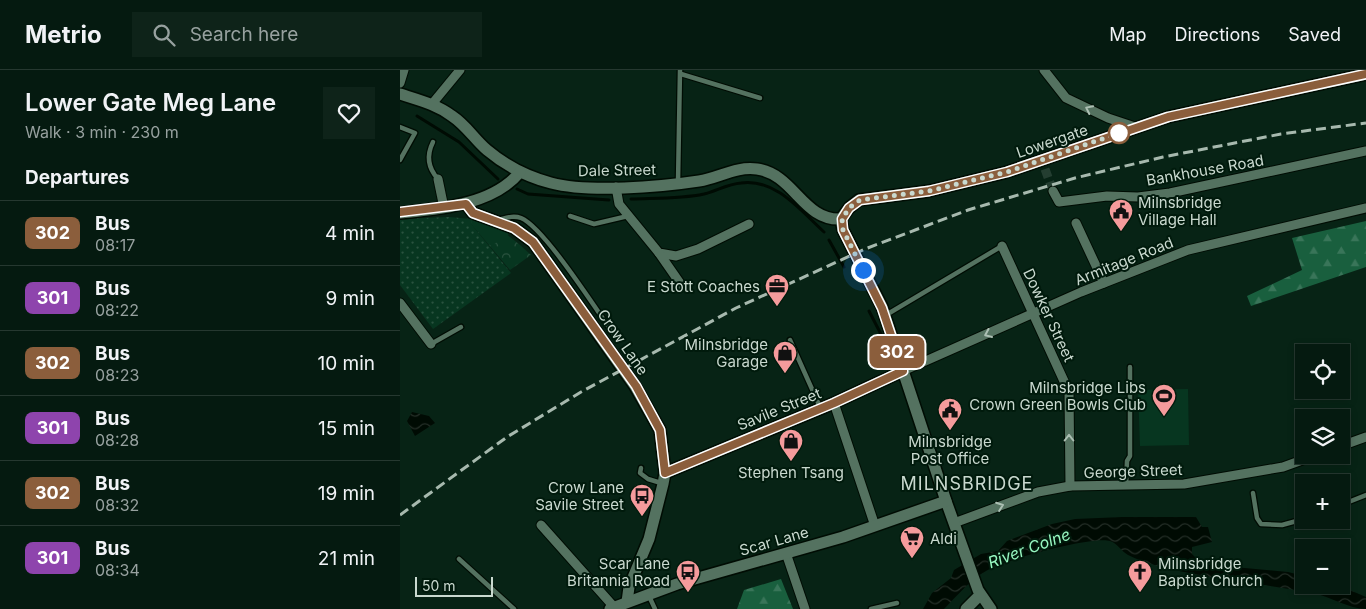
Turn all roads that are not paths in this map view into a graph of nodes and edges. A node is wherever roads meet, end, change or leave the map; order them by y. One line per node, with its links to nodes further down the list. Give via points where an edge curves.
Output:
1 (404, 70): 6 (street)
2 (460, 70): 9 (street)
3 (1044, 70): 11 (street, one-way to 3, via 1066,98)
4 (680, 72): 8 (lane); 17 (lane)
5 (1366, 74): 11 (street, Lowergate)
6 (400, 83)
7 (400, 94): 9 (street, Dale Street)
8 (760, 98)
9 (432, 104): 15 (street, Dale Street, via 453,116 488,151)
10 (400, 127): 14 (lane, via 415,133)
11 (1135, 127): 26 (street, Lowergate, via 1044,165 929,191 860,200)
12 (433, 142): 16 (lane, via 428,158)
13 (1366, 151): 19 (street, Bankhouse Road, via 1170,193 1058,202)
14 (400, 160)
15 (520, 172): 18 (street, Dale Street, via 552,183 584,188); 20 (street, via 511,183)
16 (438, 179): 21 (street)
17 (678, 183): 18 (street, Dale Street); 26 (street, Dale Street, via 708,179 737,169 757,168 776,174 822,217)
18 (616, 187): 24 (street, via 620,204)
19 (1053, 191)
20 (466, 204): 21 (street); 27 (street, Crow Lane, via 473,213)
21 (444, 208): 23 (street)
22 (1366, 208): 32 (street, Armitage Road, via 1188,250)
23 (400, 212)
24 (629, 215): 25 (lane, via 594,224); 31 (street)
25 (570, 216)
26 (842, 219): 36 (street, via 843,230)
27 (496, 221): 38 (lane, via 510,216 520,218 540,233); 49 (street, Crow Lane, via 514,228 533,242 636,386 660,430)
28 (1076, 223): 32 (street)
29 (749, 224): 31 (street, via 698,249 676,256)
30 (1002, 246): 35 (street, Dowker Street); 36 (lane)
31 (659, 253): 33 (street)
32 (1104, 283): 35 (street, Armitage Road)
33 (682, 286)
34 (400, 303): 40 (street)
35 (1033, 314): 42 (street, Armitage Road, one-way to 42); 50 (street, Dowker Street, one-way to 35, via 1069,392)
36 (885, 316): 42 (street)
37 (460, 328): 40 (lane)
38 (617, 339)
39 (790, 340): 44 (lane)
40 (431, 344)
41 (1130, 367): 51 (lane, via 1130,456)
42 (903, 371): 43 (street, Savile Street); 54 (street)
43 (834, 403): 44 (street, Savile Street); 59 (street)
44 (820, 408): 49 (street, Savile Street)
45 (1366, 437): 46 (street)
46 (1350, 443)
47 (1295, 463): 51 (street, George Street, via 1184,484)
48 (641, 468): 49 (lane, via 643,477)
49 (664, 478): 64 (street, Crow Lane, via 649,538 629,587)
50 (1070, 486): 51 (street, George Street); 57 (street, George Street, one-way to 50, via 1038,492)
51 (1126, 486)
52 (1252, 493): 56 (lane, via 1257,518 1262,524)
53 (1366, 495): 55 (lane)
54 (946, 501): 57 (street); 59 (street, Scar Lane)
55 (1350, 501)
56 (1295, 521)
57 (954, 523): 62 (street)
58 (541, 525): 66 (street)
59 (875, 526): 60 (street, Scar Lane)
60 (786, 553): 63 (street, Scar Lane); 69 (street)
61 (458, 559): 67 (lane)
62 (979, 593): 71 (street); 72 (street)
63 (648, 594): 64 (street, Scar Lane); 68 (lane)
64 (627, 602): 66 (street, Scar Lane)
65 (897, 603): 70 (lane)
66 (612, 608)
67 (514, 609)
68 (655, 609)
69 (805, 609)
70 (871, 609)
71 (966, 609)
72 (991, 609)

